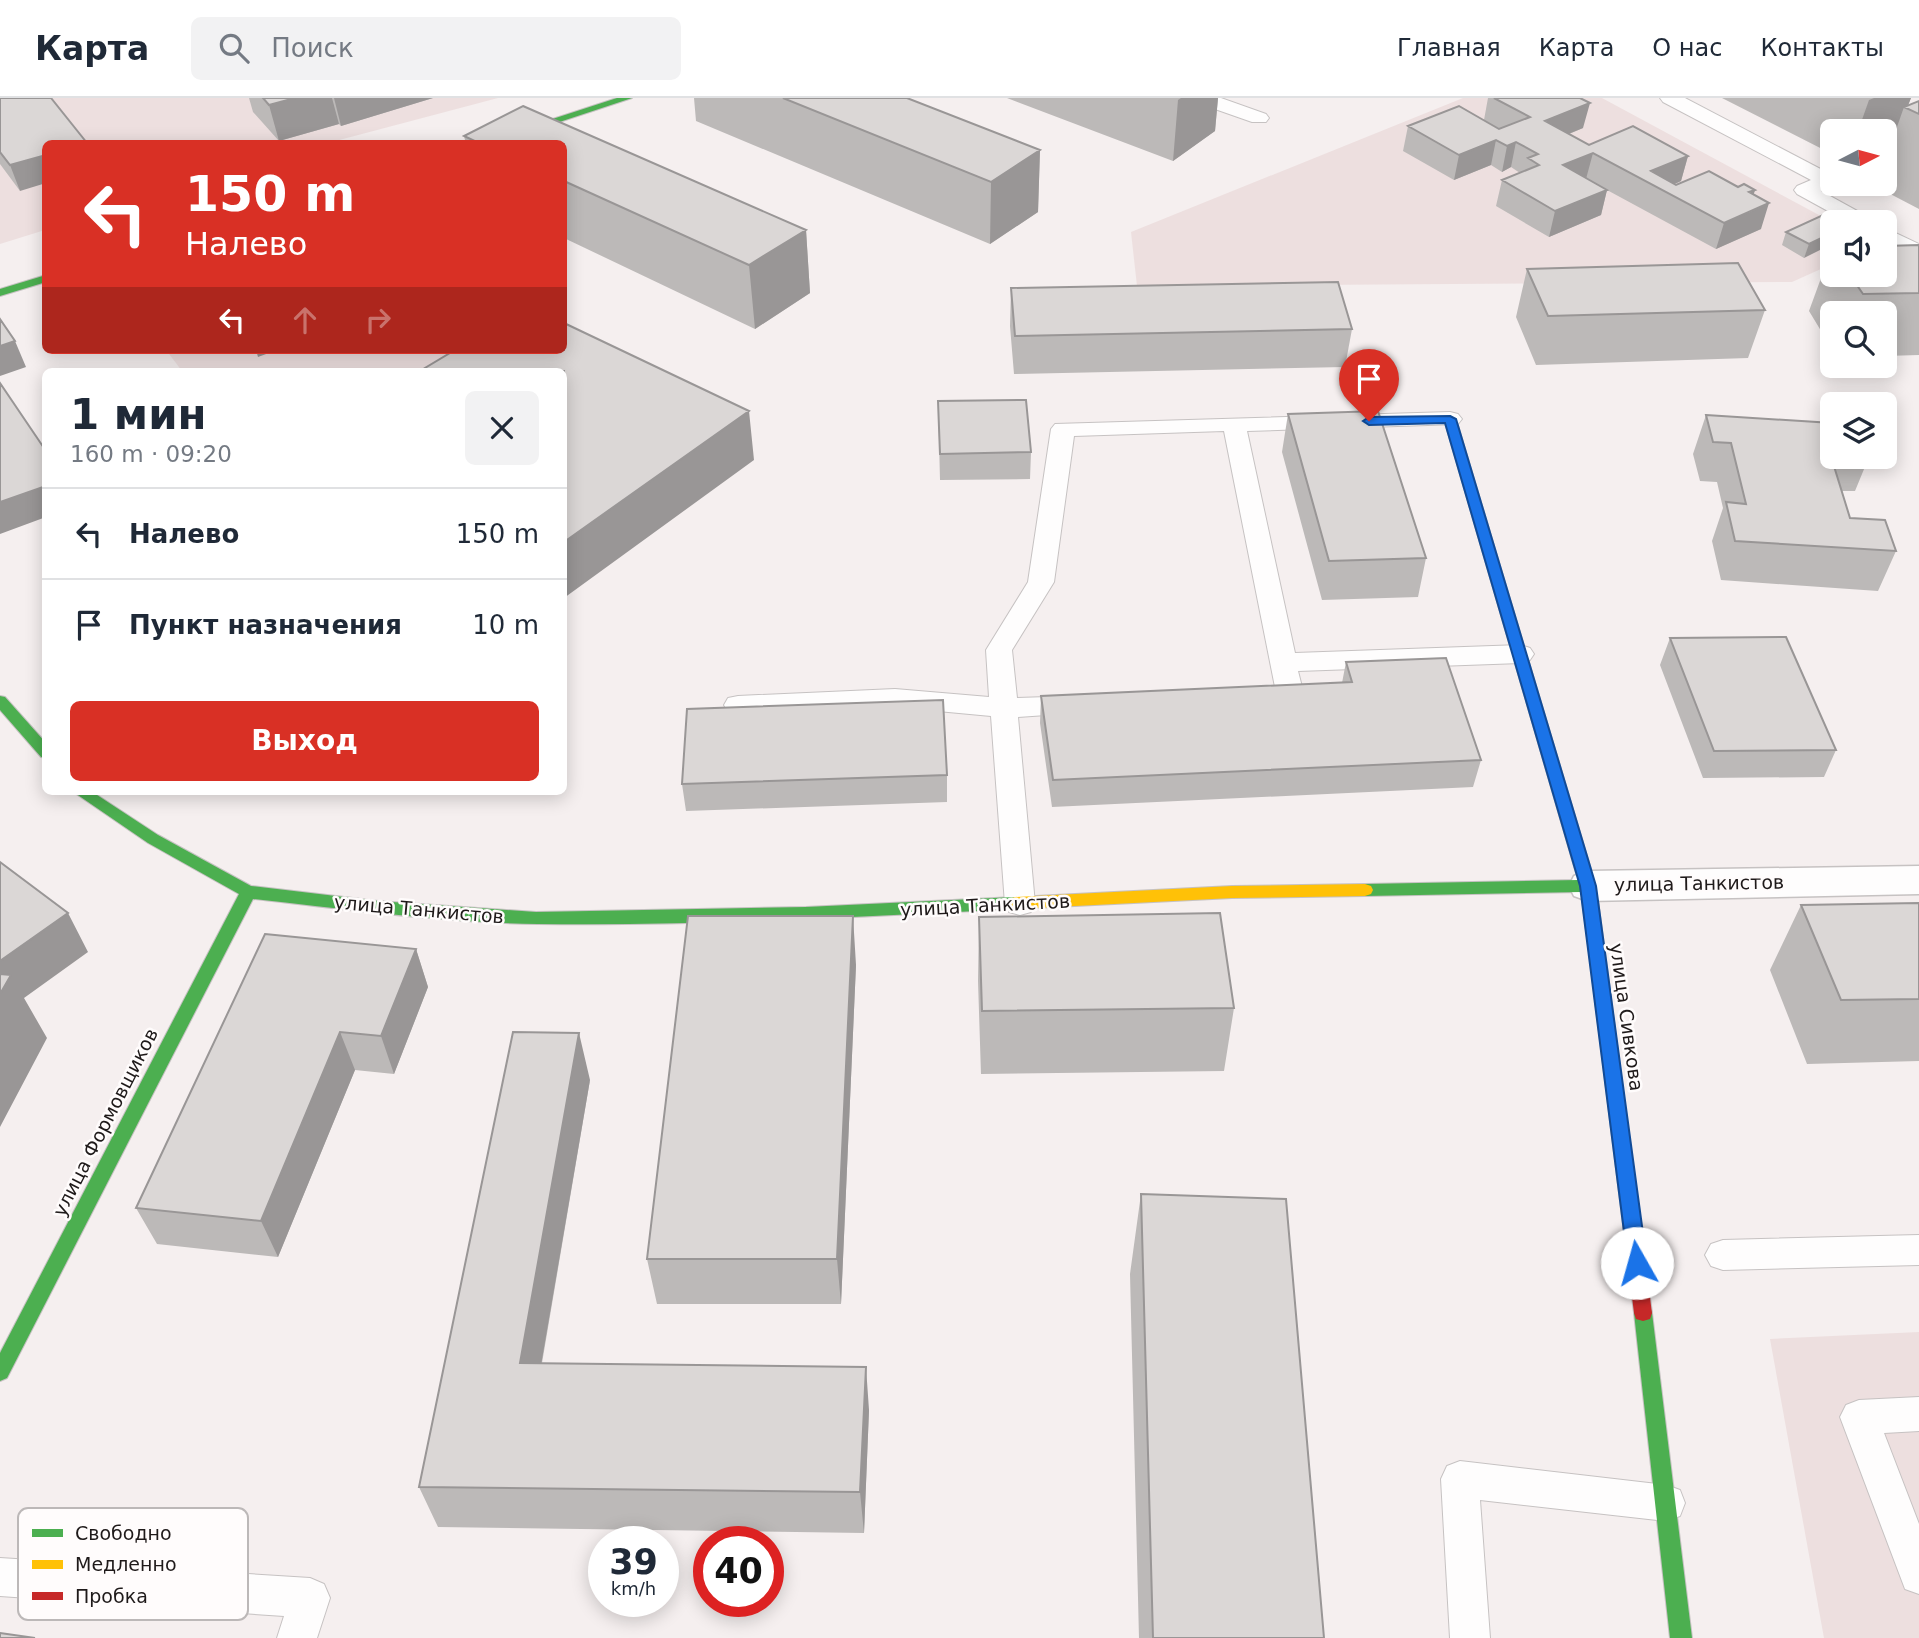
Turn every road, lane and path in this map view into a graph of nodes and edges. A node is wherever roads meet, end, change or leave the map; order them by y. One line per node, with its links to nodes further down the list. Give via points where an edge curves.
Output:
1 (627, 98): 5 (street)
2 (1202, 98): 4 (lane)
3 (1670, 98): 8 (lane)
4 (1259, 118)
5 (515, 133): 6 (street); 7 (lane)
6 (493, 140)
7 (530, 140)
8 (1820, 175)
9 (1820, 184): 10 (lane, via 1804,190)
10 (1841, 210)
11 (1897, 241): 12 (lane)
12 (1918, 252)
13 (42, 279): 14 (street)
14 (0, 293)
15 (1450, 419): 16 (lane); 17 (street, улица Сивкова)
16 (1234, 424): 18 (lane); 23 (lane, via 1063,429 1041,582 999,650)
17 (1521, 654): 18 (lane); 27 (street, улица Сивкова)
18 (1284, 662): 19 (lane, via 1290,695)
19 (1235, 698)
20 (0, 701): 24 (street)
21 (1098, 704): 23 (lane)
22 (738, 705): 23 (lane, via 895,698)
23 (1003, 708): 29 (lane)
24 (42, 748)
25 (86, 795): 28 (street, улица Танкистов)
26 (1919, 880): 27 (street, улица Танкистов)
27 (1588, 886): 29 (street, улица Танкистов, via 1232,892); 34 (street, улица Сивкова)
28 (248, 892): 29 (street, улица Танкистов, via 536,918); 32 (street, улица Формовщиков)
29 (1020, 904)
30 (1919, 1250): 31 (lane)
31 (1723, 1255)
32 (0, 1372)
33 (1919, 1414): 35 (lane, via 1859,1417)
34 (1665, 1503): 40 (lane, via 1460,1479); 41 (street, улица Сивкова)
35 (1919, 1575)
36 (0, 1577): 37 (lane)
37 (18, 1578)
38 (248, 1594): 39 (lane, via 310,1598)
39 (297, 1638)
40 (1470, 1638)
41 (1681, 1638)

